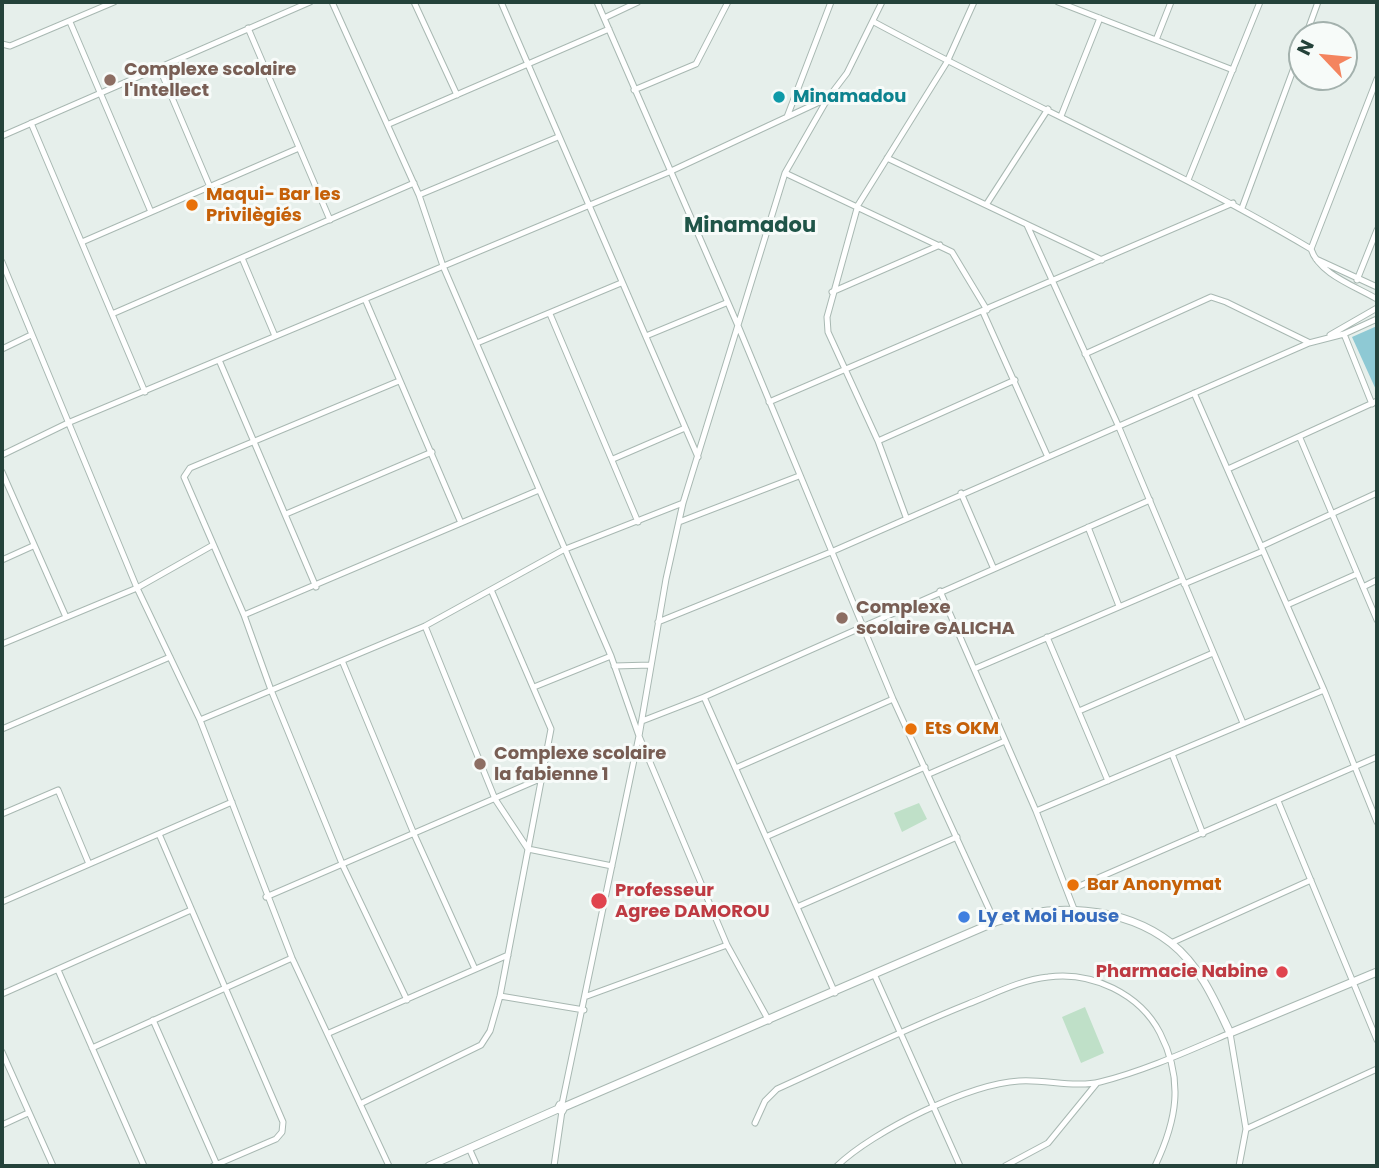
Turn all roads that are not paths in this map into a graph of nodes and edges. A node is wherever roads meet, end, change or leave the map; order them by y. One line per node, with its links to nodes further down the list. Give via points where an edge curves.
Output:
1 (114, 2): 19 (street)
2 (310, 2): 21 (street)
3 (332, 2): 39 (street)
4 (414, 2): 33 (street)
5 (501, 2): 26 (street)
6 (597, 2): 16 (street)
7 (638, 2): 16 (street)
8 (727, 2): 31 (street, via 696,64)
9 (831, 2): 37 (street)
10 (882, 2): 20 (street)
11 (974, 2): 25 (street)
12 (1058, 2): 17 (street)
13 (1171, 2): 23 (street)
14 (1260, 2): 28 (street)
15 (1318, 2): 18 (street)
16 (604, 18): 22 (street)
17 (1100, 18): 23 (street); 36 (street)
18 (1311, 21)
19 (70, 22): 24 (street, via 10,46); 32 (street)
20 (874, 22): 25 (street); 34 (street)
21 (248, 28): 27 (street); 42 (street)
22 (609, 29): 26 (street); 31 (street)
23 (1156, 40): 28 (street)
24 (2, 44)
25 (947, 62): 35 (street); 43 (street)
26 (528, 63): 33 (street); 41 (street)
27 (159, 67): 32 (street); 48 (street)
28 (1233, 70): 46 (street)
29 (1288, 84): 54 (street)
30 (1377, 85): 61 (street)
31 (634, 90): 44 (street)
32 (100, 93): 38 (street); 55 (street)
33 (457, 94): 39 (street)
34 (828, 98): 37 (street); 45 (street)
35 (1048, 109): 36 (street); 53 (street)
36 (1061, 116): 46 (street)
37 (787, 118): 44 (street)
38 (31, 123): 40 (street); 59 (street)
39 (389, 124): 47 (street)
40 (2, 136)
41 (558, 137): 49 (street); 51 (street)
42 (299, 148): 48 (street); 56 (street)
43 (887, 158): 52 (street); 53 (street)
44 (669, 172): 51 (street); 75 (street)
45 (785, 173): 52 (street); 81 (street)
46 (1188, 180): 50 (street)
47 (414, 183): 49 (street); 56 (street)
48 (210, 187): 55 (street)
49 (419, 195): 66 (street)
50 (1233, 203): 54 (street); 64 (street)
51 (586, 204): 66 (street); 69 (street)
52 (858, 205): 60 (street); 72 (street)
53 (986, 205): 57 (street)
54 (1242, 208): 61 (street)
55 (151, 212): 59 (street)
56 (330, 220): 62 (street)
57 (1027, 225): 64 (street); 68 (street)
58 (1377, 230): 67 (street)
59 (82, 243): 78 (street)
60 (940, 245): 72 (street); 77 (street, via 961,262)
61 (1311, 249): 63 (street)
62 (242, 258): 78 (street); 84 (street)
63 (1313, 258): 67 (street); 70 (street)
64 (1103, 261): 68 (street)
65 (2, 262): 83 (street)
66 (443, 267): 73 (street); 87 (street)
67 (1358, 278): 70 (street); 71 (street)
68 (1054, 282): 77 (street); 90 (street)
69 (621, 283): 79 (street); 85 (street)
70 (1354, 286): 74 (street)
71 (1377, 287)
72 (832, 292): 92 (street, via 826,324)
73 (365, 299): 84 (street); 94 (street)
74 (1377, 299)
75 (726, 303): 81 (street); 85 (street)
76 (1377, 308): 86 (street)
77 (985, 311): 92 (street); 93 (street)
78 (112, 314): 95 (street)
79 (550, 314): 87 (street); 109 (street)
80 (1377, 319): 82 (street)
81 (739, 328): 97 (street); 108 (street)
82 (1344, 334): 86 (street); 98 (street)
83 (31, 335): 89 (street); 99 (street)
84 (275, 336): 91 (street)
85 (646, 336): 101 (street)
86 (1327, 337): 88 (street)
87 (477, 343): 113 (street)
88 (1309, 343): 90 (street, via 1211,298); 96 (street)
89 (2, 349)
90 (1085, 354): 100 (street)
91 (219, 360): 95 (street); 103 (street)
92 (845, 370): 97 (street); 104 (street)
93 (1015, 380): 104 (street); 107 (street)
94 (399, 381): 103 (street); 105 (street)
95 (145, 392): 99 (street)
96 (1194, 393): 100 (street); 110 (street)
97 (769, 402): 112 (street)
98 (1375, 402): 102 (street)
99 (70, 422): 106 (street); 137 (street)
100 (1118, 425): 107 (street); 116 (street)
101 (685, 428): 108 (street); 109 (street)
102 (1300, 438): 110 (street); 119 (street)
103 (254, 440): 118 (street); 125 (street, via 186,473 184,482)
104 (878, 441): 120 (street)
105 (432, 453): 118 (street); 123 (street)
106 (2, 455)
107 (1048, 456): 114 (street)
108 (698, 457): 117 (street)
109 (613, 459): 121 (street)
110 (1228, 468): 127 (street)
111 (2, 472): 126 (street)
112 (799, 476): 122 (street); 129 (street)
113 (539, 490): 123 (street); 128 (street)
114 (961, 493): 120 (street); 131 (street)
115 (1377, 493): 119 (street)
116 (1150, 500): 124 (street); 134 (street)
117 (683, 503): 121 (street); 122 (street)
118 (286, 514): 135 (street)
119 (1331, 514): 127 (street); 132 (street)
120 (906, 517): 129 (street)
121 (638, 522): 128 (street)
122 (679, 522): 145 (street)
123 (461, 523): 135 (street)
124 (1088, 527): 131 (street); 141 (street)
125 (213, 545): 137 (street); 142 (street)
126 (33, 546): 130 (street); 143 (street)
127 (1262, 549): 134 (street); 140 (street)
128 (563, 550): 139 (street); 151 (street)
129 (831, 552): 145 (street); 147 (street)
130 (2, 560)
131 (993, 567): 138 (street)
132 (1357, 574): 136 (street); 140 (street)
133 (1377, 580): 136 (street)
134 (1183, 582): 141 (street); 150 (street)
135 (316, 587): 142 (street)
136 (1363, 587): 144 (street)
137 (137, 588): 143 (street); 152 (street)
138 (940, 591): 147 (street); 156 (street)
139 (492, 592): 146 (street); 157 (street)
140 (1287, 604): 159 (street)
141 (1119, 607): 148 (street)
142 (244, 615): 158 (street)
143 (66, 617): 149 (street)
144 (1377, 620)
145 (658, 622): 154 (street)
146 (425, 626): 153 (street); 177 (street)
147 (861, 626): 160 (street); 161 (street)
148 (1047, 637): 156 (street); 162 (street)
149 (2, 644)
150 (1213, 653): 162 (street); 165 (street)
151 (611, 656): 155 (street); 157 (street)
152 (170, 657): 163 (street); 166 (street)
153 (343, 663): 158 (street); 184 (street)
154 (651, 664): 155 (street); 164 (street)
155 (614, 666): 167 (street)
156 (974, 669): 168 (street)
157 (534, 687): 175 (street, via 551,729)
158 (271, 690): 163 (street); 190 (street)
159 (1324, 690): 165 (street); 172 (street)
160 (704, 697): 164 (street); 171 (street)
161 (893, 699): 171 (street); 173 (street)
162 (1079, 711): 176 (street)
163 (200, 720): 179 (street)
164 (642, 720): 167 (street)
165 (1243, 723): 169 (street)
166 (2, 729)
167 (639, 736): 191 (street); 201 (street)
168 (1005, 741): 174 (street); 180 (street)
169 (1172, 754): 176 (street); 185 (street)
170 (1377, 757): 172 (street)
171 (738, 766): 186 (street)
172 (1355, 766): 178 (street); 182 (street)
173 (925, 767): 174 (street); 186 (street)
174 (929, 774): 187 (street)
175 (542, 778): 177 (street); 188 (street)
176 (1108, 781): 180 (street)
177 (495, 799): 184 (street); 188 (street)
178 (1278, 801): 185 (street); 192 (street)
179 (232, 802): 183 (street); 194 (street)
180 (1036, 811): 193 (street)
181 (2, 814): 189 (street, via 58,790)
182 (1377, 822)
183 (159, 834): 189 (street); 198 (street)
184 (414, 834): 190 (street); 204 (street)
185 (1203, 834): 193 (street)
186 (768, 836): 196 (street)
187 (957, 837): 196 (street); 199 (street)
188 (528, 849): 191 (street); 202 (street)
189 (89, 864): 195 (street)
190 (343, 866): 194 (street); 214 (street)
191 (612, 866): 213 (street)
192 (1311, 880): 200 (street); 208 (street)
193 (1068, 891): 197 (street)
194 (267, 897): 203 (street)
195 (2, 902)
196 (797, 907): 210 (street)
197 (1074, 909): 199 (street, via 1032,911); 200 (street, via 1134,923)
198 (191, 910): 205 (street); 209 (street)
199 (995, 922): 207 (street)
200 (1171, 943): 220 (street, via 1205,983)
201 (727, 945): 213 (street); 217 (street)
202 (508, 955): 204 (street); 212 (street)
203 (292, 958): 209 (street); 219 (street)
204 (475, 969): 214 (street)
205 (58, 970): 211 (street); 222 (street)
206 (1377, 972): 208 (street)
207 (874, 974): 210 (street); 218 (street)
208 (1354, 984): 220 (street); 221 (street)
209 (224, 989): 216 (street); 237 (street, via 283,1128 276,1139)
210 (835, 993): 217 (street)
211 (2, 994)
212 (500, 996): 215 (street); 227 (street, via 491,1031 481,1045)
213 (587, 996): 215 (street)
214 (407, 1000): 219 (street)
215 (584, 1010): 229 (street)
216 (153, 1020): 222 (street); 237 (street)
217 (769, 1021): 229 (street)
218 (901, 1031): 224 (street, via 1018,984 1068,976 1095,980 1122,992 1156,1025); 228 (street); 231 (street, via 778,1090 765,1101)
219 (329, 1033): 227 (street)
220 (1230, 1033): 224 (street); 233 (street)
221 (1377, 1040)
222 (92, 1048): 236 (street)
223 (2, 1052): 230 (street)
224 (1172, 1057): 226 (street); 245 (street, via 1175,1099 1164,1149)
225 (1377, 1069): 233 (street)
226 (1097, 1083): 228 (street, via 1008,1082); 244 (street, via 1048,1143)
227 (360, 1104): 238 (street)
228 (933, 1106): 242 (street); 243 (street)
229 (561, 1108): 234 (street); 241 (street)
230 (28, 1113): 232 (street); 235 (street)
231 (755, 1123)
232 (2, 1125)
233 (1246, 1129): 246 (street)
234 (470, 1148): 239 (street); 240 (street)
235 (52, 1166)
236 (144, 1166)
237 (215, 1166)
238 (389, 1166)
239 (429, 1166)
240 (477, 1166)
241 (554, 1166)
242 (837, 1166)
243 (960, 1166)
244 (1005, 1166)
245 (1155, 1166)
246 (1239, 1166)

